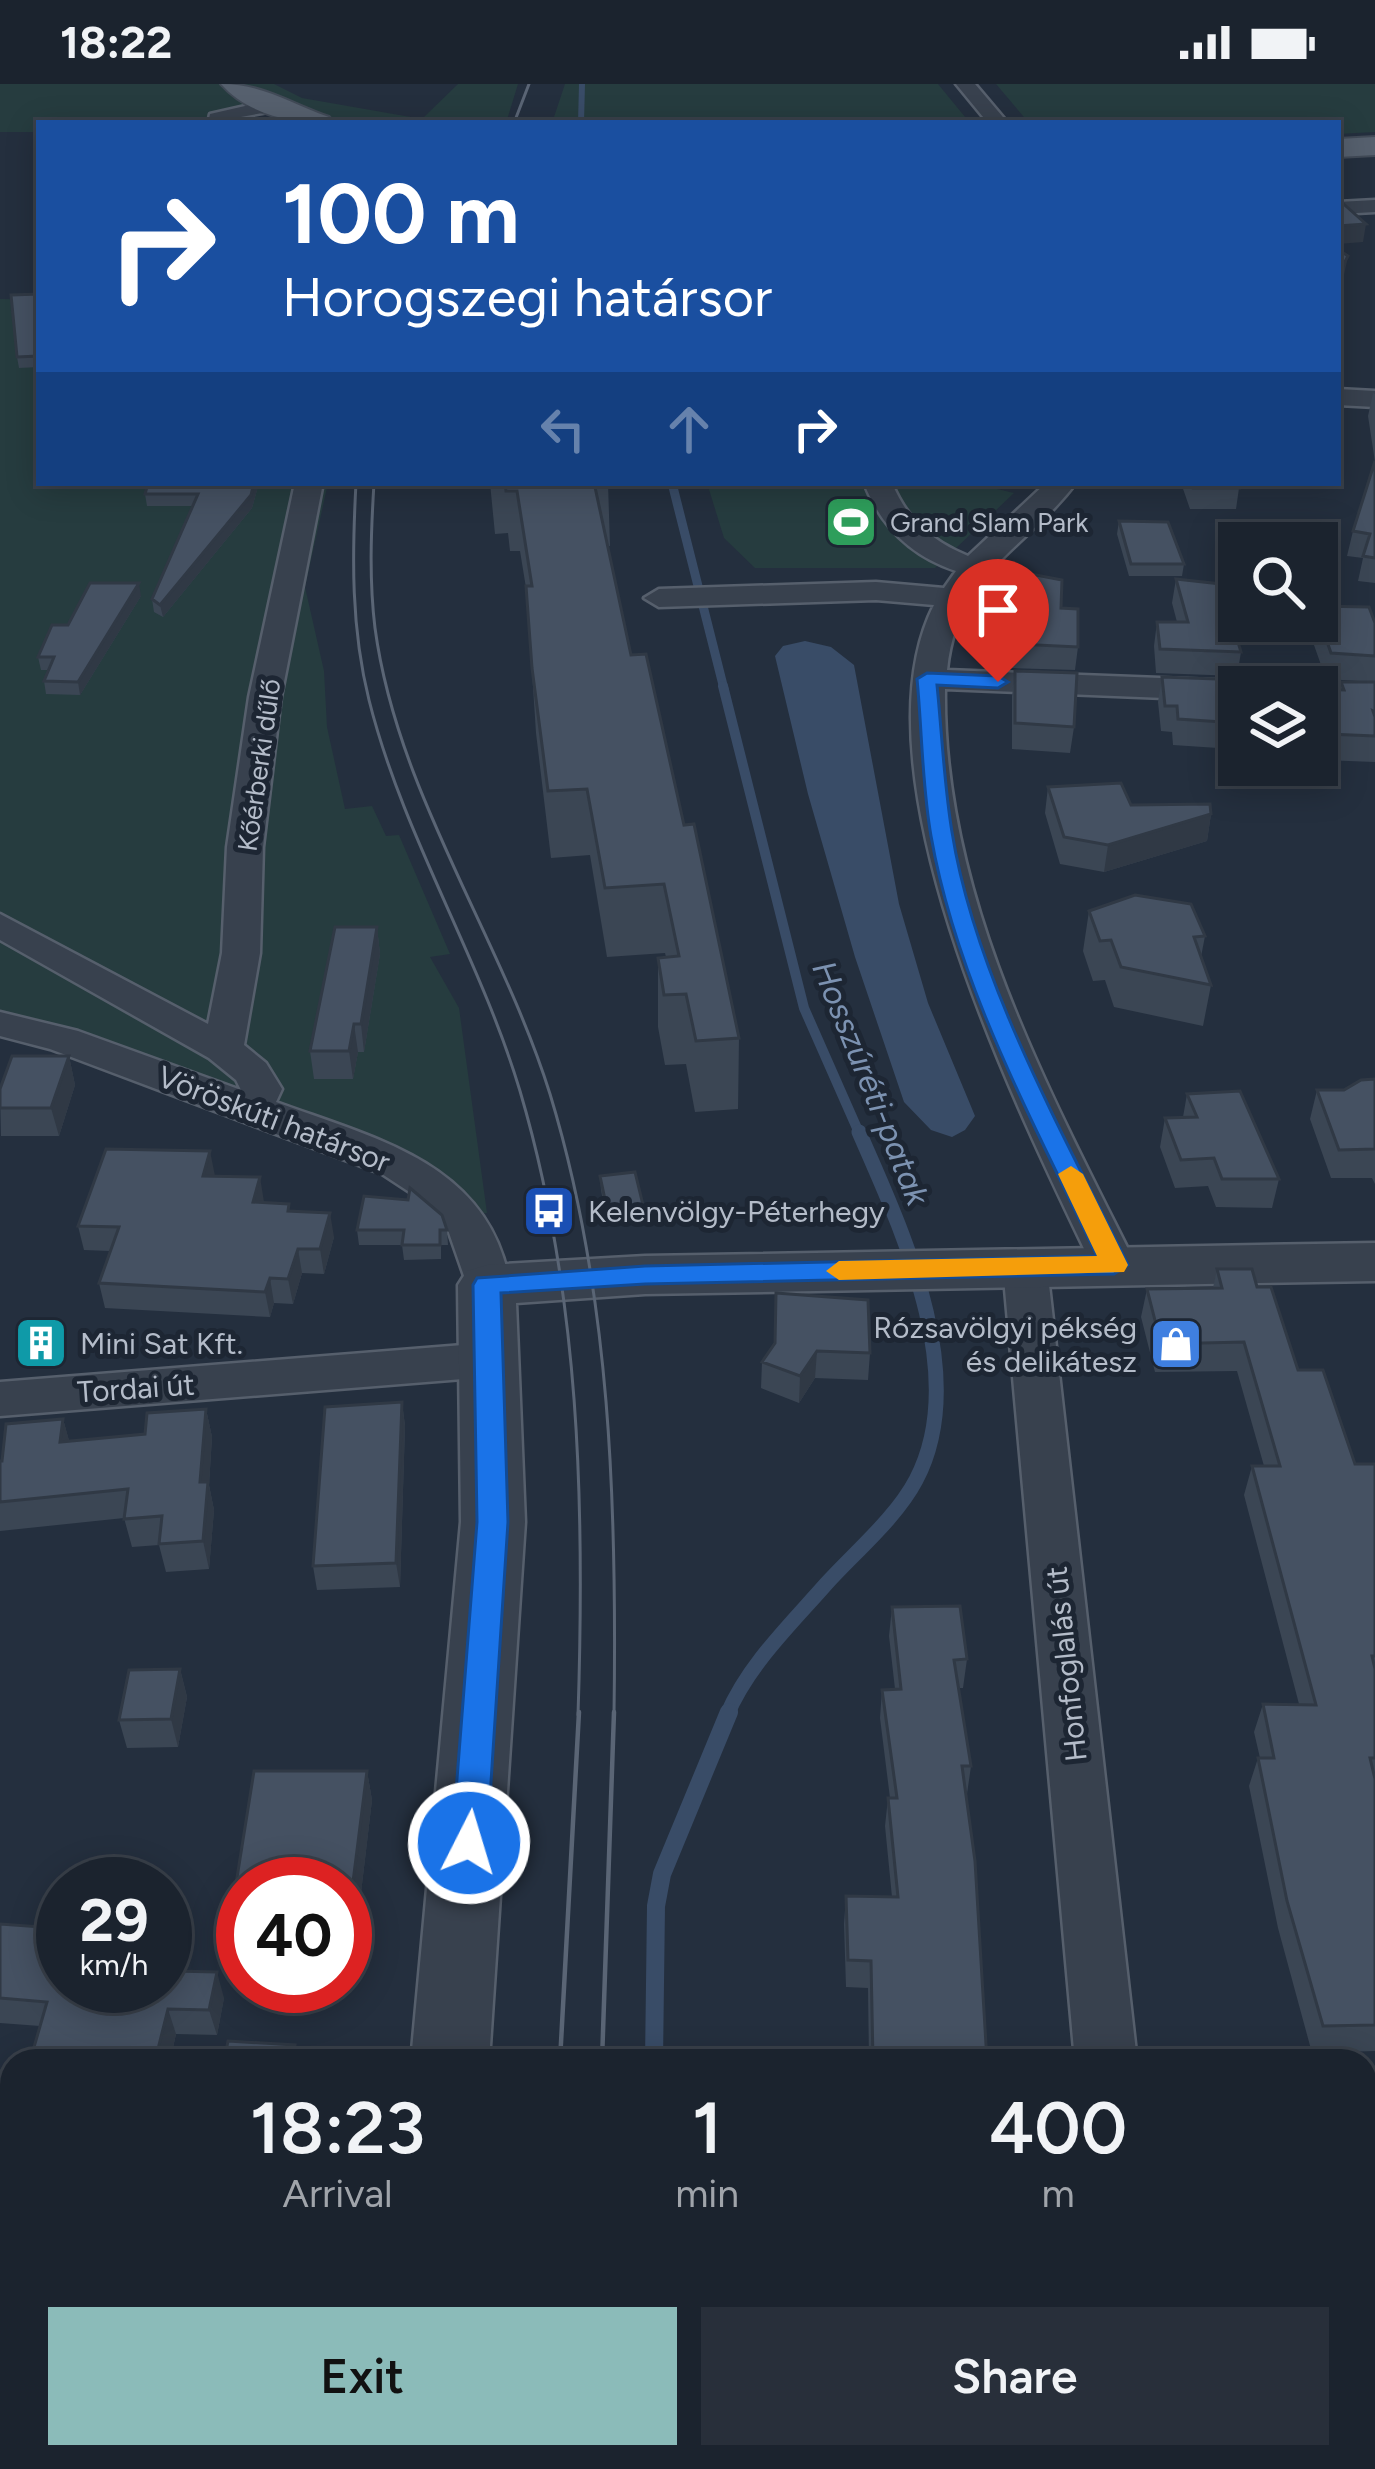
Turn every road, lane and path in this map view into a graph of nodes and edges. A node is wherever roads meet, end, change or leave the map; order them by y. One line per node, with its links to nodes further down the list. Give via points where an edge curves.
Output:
1 (235, 84): 3 (main road)
2 (965, 84): 6 (street)
3 (272, 106): 4 (street); 5 (main road)
4 (218, 120)
5 (311, 120)
6 (996, 120)
7 (1341, 139): 8 (main road)
8 (1375, 142): 9 (main road)
9 (1341, 148)
10 (1375, 206): 11 (street)
11 (1341, 208)
12 (1341, 397): 13 (street)
13 (1375, 399)
14 (308, 486): 24 (street, Kőérberki dűlő, via 262,715 244,847 242,953)
15 (880, 486): 17 (street, via 898,522 922,545)
16 (1059, 486): 17 (street)
17 (976, 568): 19 (street)
18 (669, 598): 19 (street, via 893,591)
19 (953, 598): 20 (street)
20 (927, 679): 21 (street); 27 (street, via 941,833 960,911 1013,1054)
21 (1218, 690)
22 (0, 925): 24 (street)
23 (0, 1024): 25 (street, Vöröskúti határsor)
24 (224, 1049): 25 (street, via 262,1089)
25 (252, 1109): 29 (street, Vöröskúti határsor, via 413,1172 478,1236)
26 (1375, 1262): 27 (street)
27 (1114, 1265): 28 (street)
28 (1025, 1267): 29 (street); 33 (street, Honfoglalás út)
29 (487, 1285): 30 (street)
30 (488, 1360): 31 (street, Tordai út); 32 (street, via 493,1522)
31 (0, 1399)
32 (451, 2049)
33 (1105, 2049)

